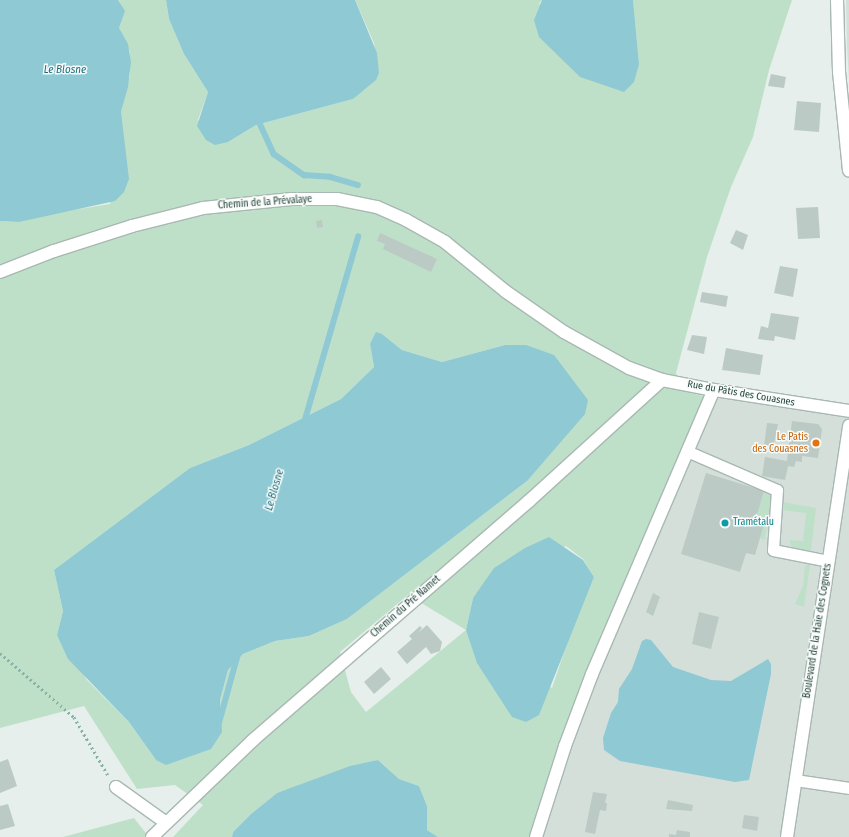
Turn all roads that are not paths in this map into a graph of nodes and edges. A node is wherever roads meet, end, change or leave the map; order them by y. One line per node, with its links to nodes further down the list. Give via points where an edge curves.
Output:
1 (837, 0): 2 (street, via 839,72)
2 (849, 170)
3 (0, 272): 4 (street, Chemin de la Prévalaye, via 76,244 203,208 292,199 338,199 377,207 445,242 505,291 564,332)
4 (635, 370): 5 (street, Rue du Pâtis des Couasnes)
5 (662, 380): 6 (street, Rue du Pâtis des Couasnes); 14 (street, Chemin du Pré Namet, via 529,501 253,740)
6 (714, 390): 7 (street, Rue du Pâtis des Couasnes); 9 (street)
7 (849, 411)
8 (849, 426): 10 (street, Boulevard de la Haie des Cognets)
9 (689, 452): 10 (lane, via 777,490 773,550); 16 (street, via 592,674)
10 (828, 561): 11 (street, Boulevard de la Haie des Cognets)
11 (795, 780): 13 (lane); 17 (street, Boulevard de la Haie des Cognets)
12 (116, 787): 14 (street)
13 (849, 788)
14 (165, 822): 15 (street, Chemin du Pré Namet)
15 (152, 837)
16 (536, 837)
17 (787, 837)

